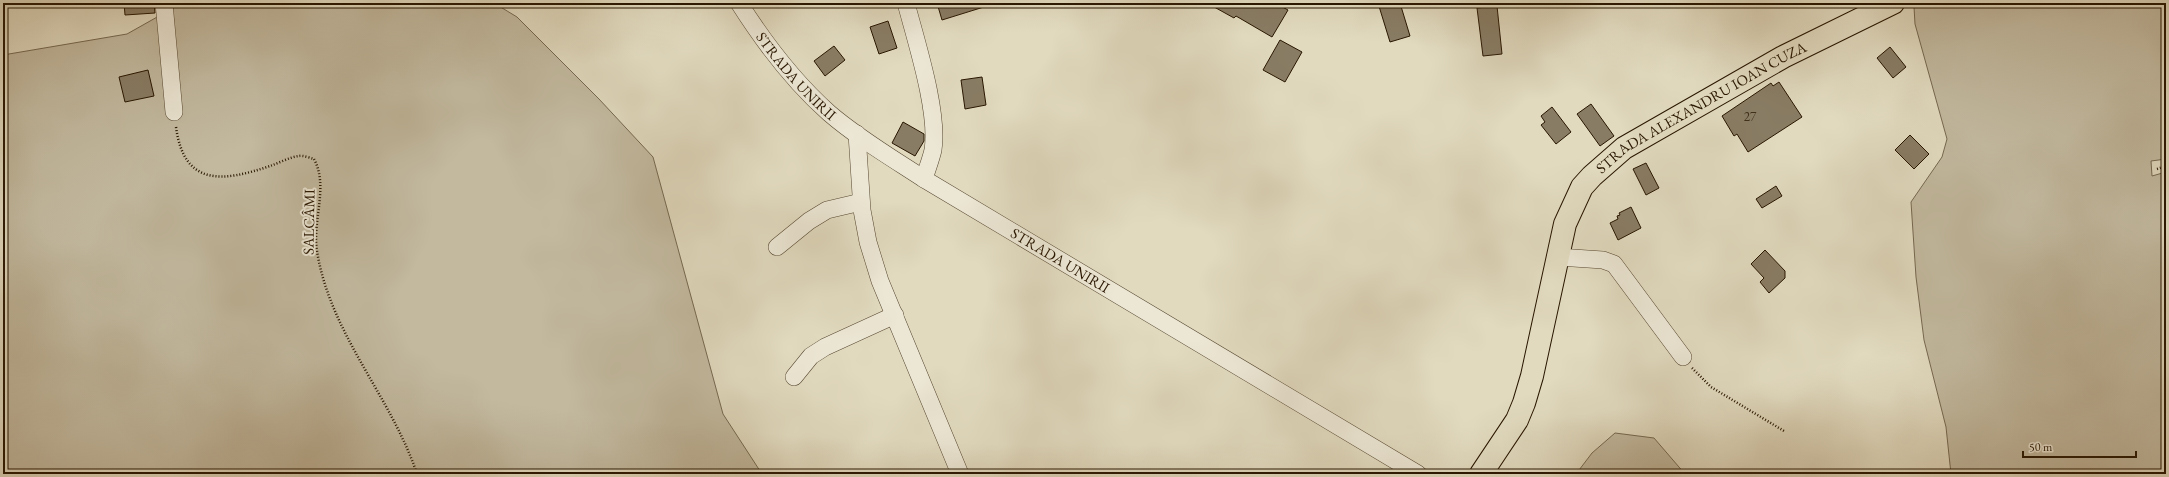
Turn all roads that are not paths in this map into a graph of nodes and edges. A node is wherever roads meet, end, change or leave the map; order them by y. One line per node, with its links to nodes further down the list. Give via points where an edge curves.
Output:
1 (164, 3): 5 (street)
2 (740, 3): 6 (street, STRADA UNIRII, via 759,35 802,87 829,113)
3 (906, 3): 7 (street, via 934,128 933,150)
4 (1893, 3): 10 (main road, STRADA ALEXANDRU IOAN CUZA, via 1783,57 1624,148 1604,163 1582,187 1565,224)
5 (174, 112)
6 (857, 134): 7 (street, STRADA UNIRII); 8 (street)
7 (924, 179): 15 (street, STRADA UNIRII)
8 (861, 202): 9 (street, via 827,210 809,221); 11 (street, via 868,242 880,281)
9 (777, 248)
10 (1558, 257): 12 (street, via 1602,260 1614,264); 16 (main road, STRADA ALEXANDRU IOAN CUZA, via 1524,403 1517,420)
11 (895, 315): 13 (street, via 811,356); 14 (street)
12 (1683, 357)
13 (794, 377)
14 (960, 474)
15 (1418, 474)
16 (1481, 474)

